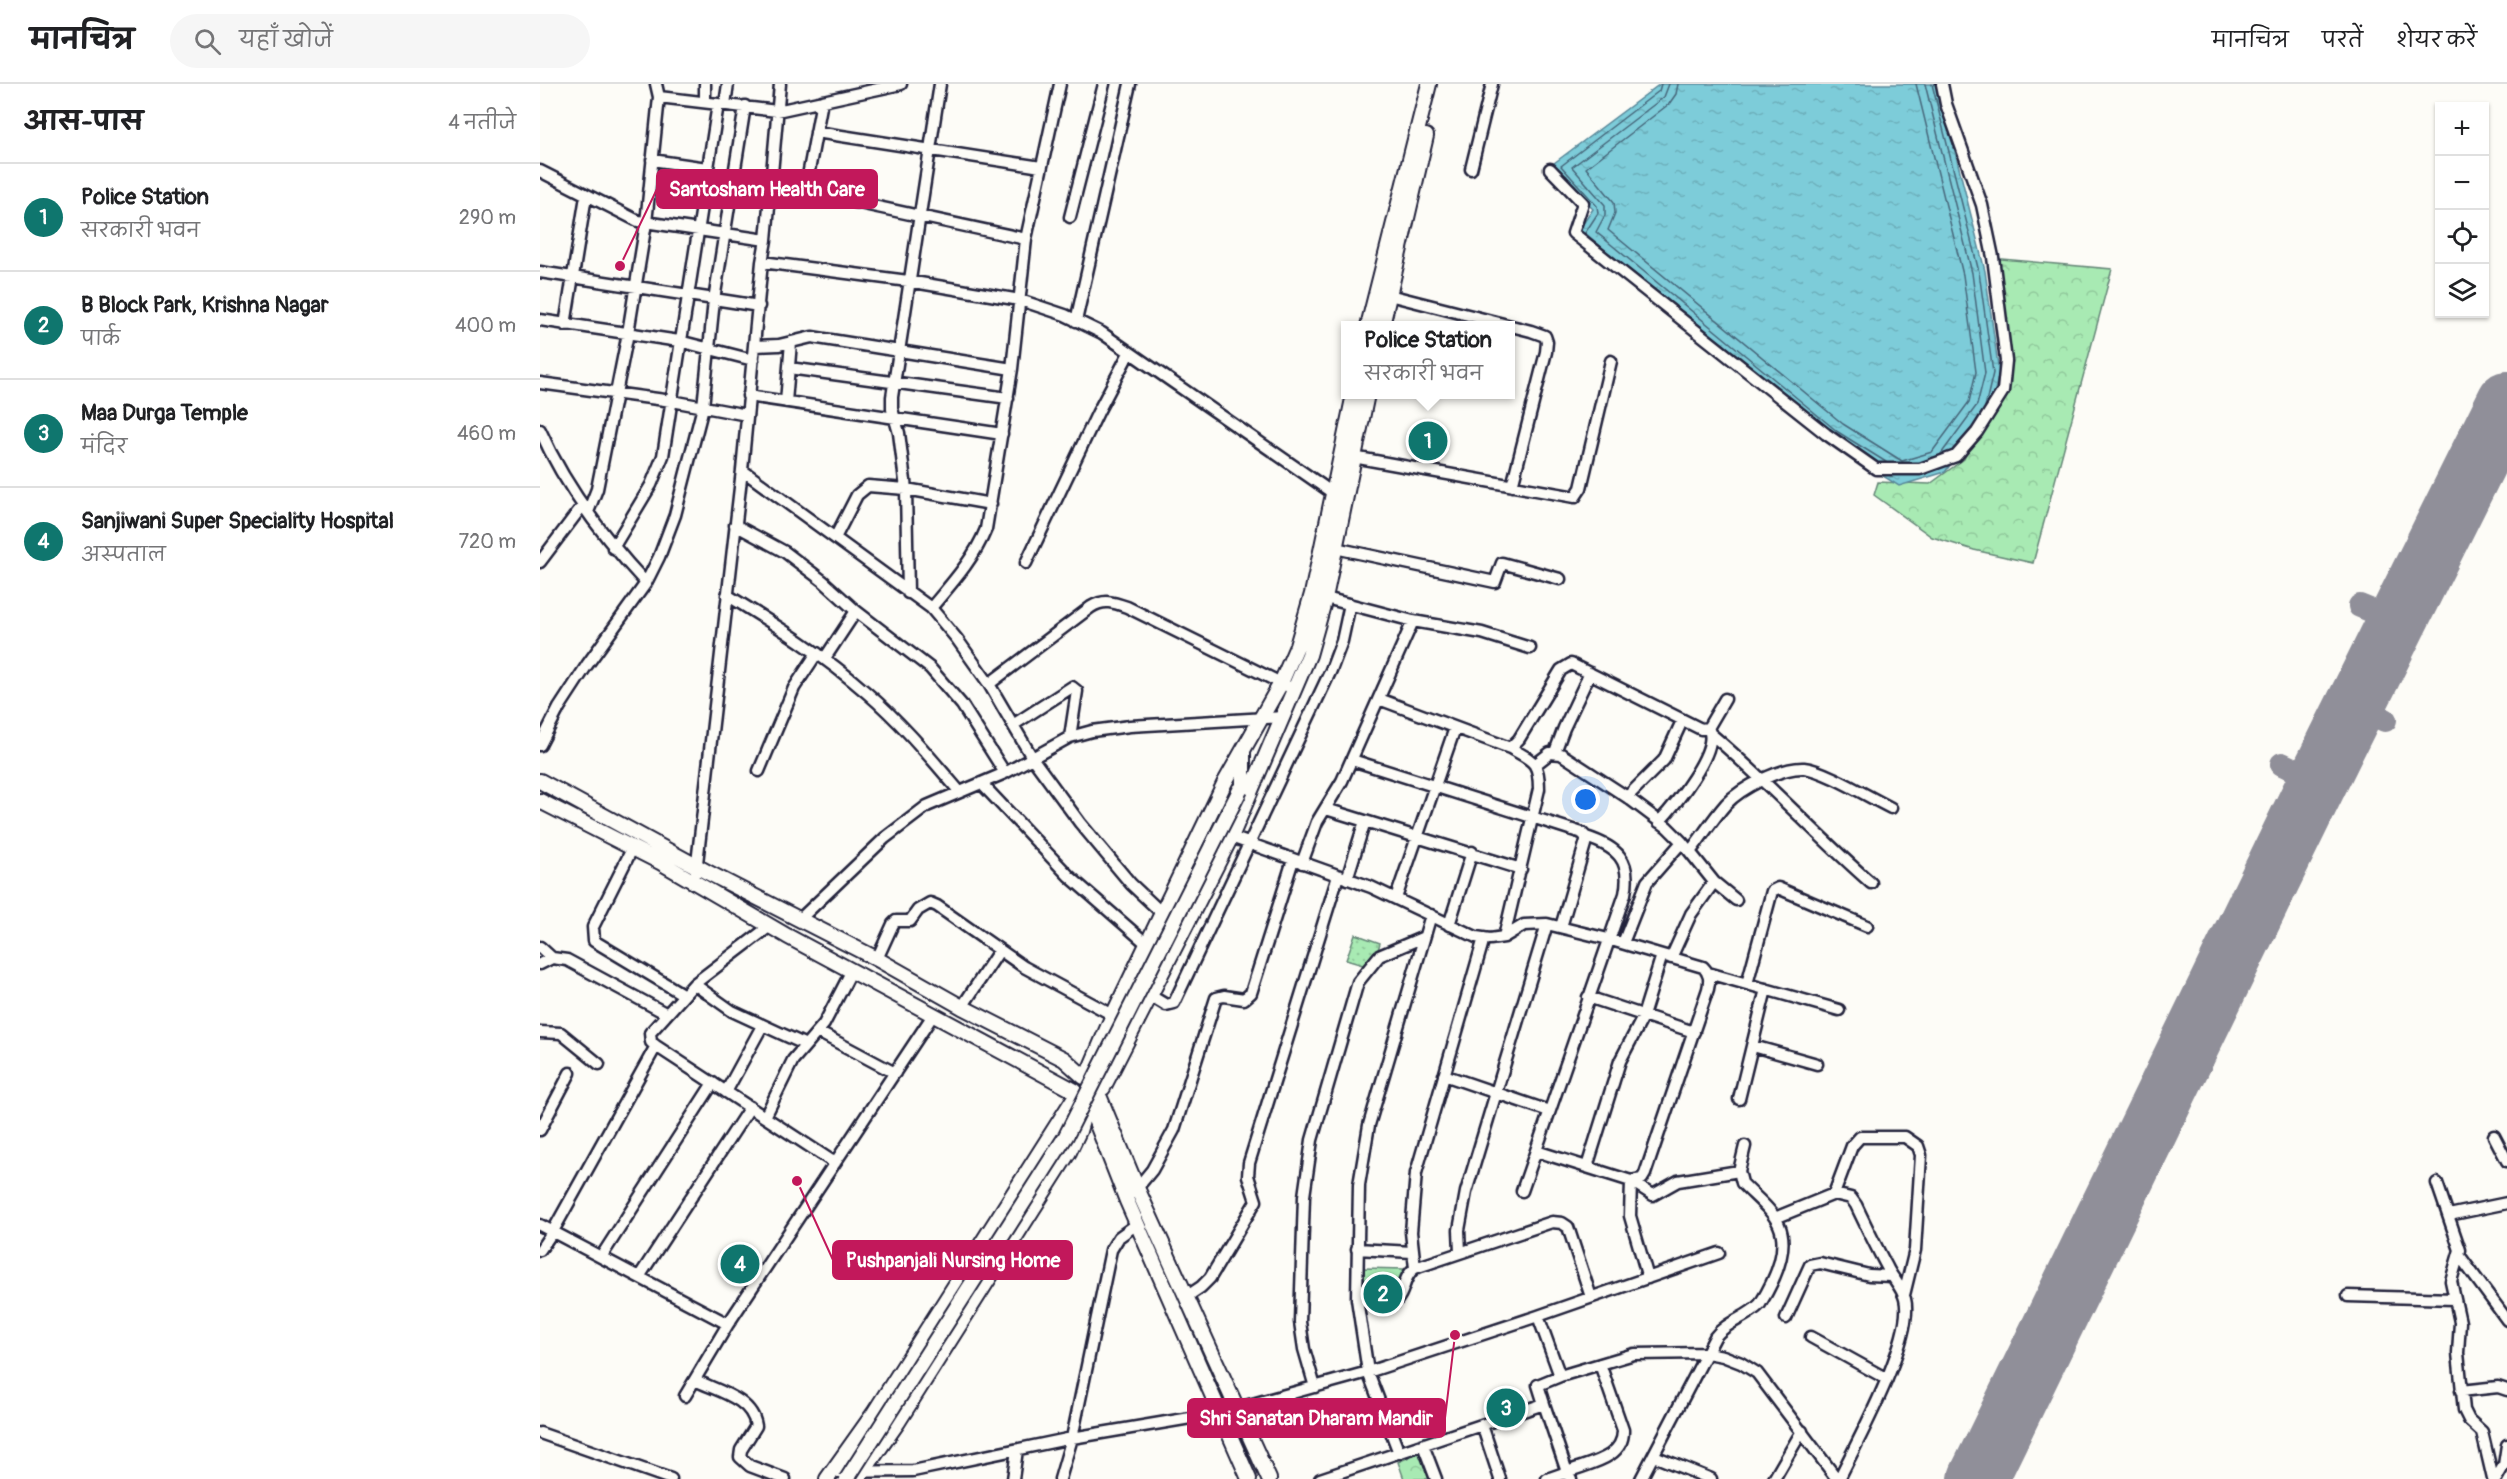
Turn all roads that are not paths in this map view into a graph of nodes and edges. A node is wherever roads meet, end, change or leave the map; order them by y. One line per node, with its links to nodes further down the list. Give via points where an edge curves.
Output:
1 (656, 84): 14 (street)
2 (705, 84): 16 (street)
3 (728, 84): 17 (street)
4 (780, 84): 19 (street)
5 (901, 84): 15 (street)
6 (940, 84): 21 (street)
7 (1060, 84): 23 (street)
8 (1104, 84): 32 (street)
9 (1130, 84): 49 (street)
10 (1429, 84): 50 (main road)
11 (1436, 84): 43 (main road)
12 (1492, 84): 25 (street)
13 (1942, 84): 26 (street, via 1982,205 2006,361 2003,391 1977,432 1956,456 1920,469 1876,469 1826,434 1574,233 1583,203)
14 (659, 97): 16 (street); 22 (street)
15 (822, 101): 19 (street); 20 (street)
16 (705, 102): 17 (street)
17 (721, 104): 18 (street); 24 (street)
18 (745, 106): 19 (street); 35 (street)
19 (777, 111): 28 (street)
20 (816, 132): 21 (street); 29 (street)
21 (929, 149): 23 (street); 31 (street)
22 (652, 160): 24 (street); 33 (street)
23 (1041, 167): 36 (street)
24 (707, 168): 34 (street)
25 (1471, 169)
26 (1550, 169)
27 (540, 171): 30 (street)
28 (771, 184): 29 (street); 37 (street)
29 (806, 192): 31 (street)
30 (586, 196): 33 (street); 40 (street)
31 (918, 216): 36 (street); 41 (street)
32 (1070, 217)
33 (646, 223): 34 (street); 42 (street)
34 (697, 230): 35 (street); 44 (street)
35 (726, 234): 37 (street); 45 (street)
36 (1026, 239): 46 (street)
37 (766, 240): 38 (street)
38 (762, 262): 41 (street); 47 (street)
39 (540, 272): 40 (street)
40 (572, 277): 42 (street); 53 (street)
41 (908, 281): 46 (street); 60 (street)
42 (636, 286): 44 (street); 55 (street)
43 (1389, 295): 51 (main road); 52 (street)
44 (688, 296): 45 (street); 56 (street)
45 (714, 300): 47 (street); 59 (street)
46 (1020, 300): 49 (street); 65 (street)
47 (759, 306): 58 (street)
48 (540, 320): 53 (street)
49 (1076, 321): 61 (street, via 1102,333)
50 (1369, 321)
51 (1383, 321)
52 (1492, 321)
53 (565, 325): 55 (street)
54 (1515, 327): 81 (street, via 1545,336 1547,342)
55 (628, 333): 56 (street); 68 (street)
56 (679, 341): 59 (street); 71 (street)
57 (791, 342): 58 (street); 60 (street, via 812,337); 64 (street)
58 (755, 346): 62 (street)
59 (708, 349): 62 (street); 74 (street)
60 (900, 351): 65 (street); 67 (street)
61 (1129, 353): 83 (street); 91 (street)
62 (753, 360): 69 (street)
63 (1611, 361): 81 (street, via 1579,494 1570,498)
64 (789, 368): 67 (street); 72 (street)
65 (1012, 369): 70 (street)
66 (540, 383): 68 (street)
67 (894, 384): 70 (street); 76 (street)
68 (616, 395): 71 (street); 85 (street, via 599,480)
69 (748, 396): 72 (street); 75 (street)
70 (1008, 398): 78 (street)
71 (672, 401): 74 (street); 88 (street, via 663,456)
72 (786, 402): 76 (street)
73 (1356, 405): 79 (main road); 83 (main road)
74 (703, 407): 75 (street); 93 (street, via 675,515)
75 (747, 416): 80 (street)
76 (895, 419): 78 (street); 82 (street)
77 (540, 430): 85 (street)
78 (1002, 434): 84 (street)
79 (1353, 457): 81 (street); 83 (main road)
80 (742, 470): 86 (street); 87 (street)
81 (1512, 486)
82 (906, 489): 84 (street); 87 (street, via 874,485 862,489); 94 (street)
83 (1339, 497): 89 (main road); 96 (main road)
84 (991, 504): 98 (street, via 980,544)
85 (585, 508): 88 (street); 90 (street)
86 (735, 525): 95 (street); 99 (street, via 785,552)
87 (836, 536): 94 (street)
88 (613, 548): 93 (street)
89 (1335, 548): 92 (street, via 1495,582 1502,563); 96 (main road)
90 (540, 562)
91 (1026, 563)
92 (1560, 579)
93 (646, 583): 116 (street, via 559,708)
94 (909, 593): 98 (street)
95 (727, 595): 102 (street); 148 (street)
96 (1318, 596): 97 (street); 104 (main road); 106 (main road, via 1309,655)
97 (1350, 604): 100 (street); 143 (street, via 1342,641 1330,670)
98 (932, 608): 105 (street)
99 (856, 612): 102 (street); 125 (street, via 930,668 962,705)
100 (1413, 621): 101 (street, via 1482,633); 107 (street)
101 (1530, 648)
102 (821, 656): 124 (street, via 794,688); 131 (street, via 868,693)
103 (1590, 673): 111 (street); 117 (street, via 1566,665); 119 (street)
104 (1281, 683): 105 (street, via 1127,607 1107,601 1098,603); 106 (street); 109 (main road)
105 (989, 684): 112 (street)
106 (1295, 690): 110 (main road)
107 (1379, 699): 113 (street); 122 (street)
108 (1725, 699): 114 (street)
109 (1261, 717): 110 (street); 115 (street, via 1130,726); 118 (main road)
110 (1284, 717): 120 (main road)
111 (1682, 721): 114 (street); 132 (street, via 1664,760)
112 (1013, 725): 115 (street, via 1072,687 1077,691); 121 (street)
113 (1455, 728): 117 (street); 129 (street)
114 (1709, 731): 126 (street); 138 (street, via 1707,751 1692,779)
115 (1070, 737): 121 (street)
116 (540, 745)
117 (1510, 748): 123 (street)
118 (1243, 750): 130 (main road); 156 (main road)
119 (1555, 752): 123 (street); 132 (street)
120 (1266, 757): 130 (main road); 140 (main road)
121 (1033, 759): 125 (street); 156 (street, via 1108,858)
122 (1352, 760): 129 (street); 135 (street)
123 (1536, 764): 136 (street, via 1539,789)
124 (759, 771)
125 (1005, 773): 128 (street)
126 (1762, 780): 134 (street, via 1804,768); 146 (street, via 1727,803); 153 (street)
127 (540, 781): 148 (main road)
128 (981, 783): 131 (street); 170 (street, via 1069,876)
129 (1435, 785): 136 (street); 139 (street)
130 (1241, 788): 285 (main road, bridge, via 1066,1136)
131 (959, 791): 158 (street, via 927,806 900,826)
132 (1627, 797): 138 (street)
133 (540, 801): 144 (main road)
134 (1891, 808)
135 (1326, 809): 137 (street); 147 (street)
136 (1533, 818): 141 (street, via 1582,832); 149 (street)
137 (1365, 821): 139 (street); 150 (street)
138 (1659, 822): 142 (street)
139 (1416, 836): 145 (street); 154 (street)
140 (1231, 837): 143 (street); 164 (main road)
141 (1586, 837): 163 (street); 168 (street, via 1610,847 1626,867 1625,894)
142 (1682, 842): 146 (street); 169 (street, via 1647,882)
143 (1250, 845): 147 (street); 183 (street, via 1174,1003 1166,1005)
144 (632, 849): 151 (main road); 182 (street, via 593,927 594,941)
145 (1472, 852): 149 (street); 160 (street)
146 (1690, 852): 152 (street)
147 (1297, 861): 150 (street); 222 (street, via 1251,993 1244,999 1216,998 1169,1140)
148 (697, 866): 151 (street); 158 (main road)
149 (1521, 869): 165 (street)
150 (1343, 877): 154 (street); 245 (street, via 1249,1163 1248,1176 1256,1201 1210,1278)
151 (694, 881): 161 (main road)
152 (1714, 882): 155 (street); 173 (street)
153 (1871, 884)
154 (1396, 898): 157 (street)
155 (1736, 900)
156 (1162, 914): 164 (street); 170 (main road)
157 (1431, 915): 160 (street); 166 (street)
158 (799, 920): 175 (main road)
159 (1547, 924): 163 (street); 165 (street, via 1524,925); 206 (street)
160 (1449, 925): 167 (street)
161 (770, 926): 177 (main road); 179 (street)
162 (1867, 926): 180 (street, via 1774,889)
163 (1561, 927): 168 (street)
164 (1183, 934): 183 (main road)
165 (1504, 936): 167 (street)
166 (1424, 937): 232 (street, via 1369,1125 1359,1185); 262 (street, via 1379,956 1358,982 1314,1131 1304,1196 1300,1322)
167 (1484, 938): 202 (street)
168 (1608, 939): 169 (street); 184 (street)
169 (1623, 943): 173 (street)
170 (1147, 944): 188 (main road)
171 (540, 947): 174 (street)
172 (999, 951): 175 (street, via 930,903 924,904 907,922 893,924); 185 (street); 188 (street)
173 (1666, 956): 178 (street, via 1703,967); 190 (street)
174 (552, 958): 176 (street); 187 (street, via 567,960)
175 (877, 959): 185 (main road)
176 (540, 964)
177 (852, 970): 189 (main road); 193 (street)
178 (1708, 973): 180 (street); 194 (street, via 1708,989)
179 (694, 984): 182 (street); 191 (street, via 732,1011)
180 (1747, 984): 181 (street)
181 (1767, 989): 186 (street); 197 (street)
182 (684, 995): 187 (street)
183 (1151, 996): 207 (main road)
184 (1588, 997): 190 (street); 210 (street)
185 (962, 1007): 203 (main road, via 1064,1059)
186 (1839, 1010)
187 (667, 1014): 196 (street, via 650,1033)
188 (1113, 1014): 203 (main road)
189 (933, 1015): 201 (street); 207 (main road)
190 (1643, 1015): 194 (street); 218 (street, via 1620,1061)
191 (762, 1026): 195 (street); 205 (street)
192 (540, 1032): 198 (street, via 561,1033)
193 (818, 1032): 195 (street); 201 (street)
194 (1694, 1032): 220 (street, via 1645,1174 1637,1181)
195 (806, 1045): 211 (street, via 793,1060)
196 (656, 1046): 204 (street); 231 (street)
197 (1753, 1046): 199 (street); 208 (street)
198 (599, 1064)
199 (1817, 1064)
200 (570, 1073): 212 (street)
201 (894, 1073): 217 (street)
202 (1444, 1076): 206 (street); 234 (street, via 1416,1173)
203 (1086, 1077): 207 (main road, via 1078,1081); 207 (main road, via 1098,1079)
204 (713, 1083): 205 (street); 238 (street)
205 (726, 1092): 209 (street)
206 (1496, 1093): 210 (street); 235 (street, via 1466,1192 1459,1230)
207 (1088, 1097): 222 (main road); 225 (main road); 254 (main road); 255 (main road, via 1069,1152)
208 (1739, 1099)
209 (750, 1107): 211 (street); 241 (street)
210 (1549, 1111): 215 (street)
211 (765, 1117): 217 (street)
212 (540, 1130)
213 (2494, 1136): 216 (street)
214 (1745, 1146): 219 (street)
215 (1536, 1151): 218 (street); 223 (street)
216 (2507, 1161)
217 (835, 1163): 252 (street)
218 (1587, 1167): 220 (street)
219 (1739, 1171): 220 (street, via 1678,1181 1653,1196); 228 (street, via 1742,1184)
220 (1631, 1180): 242 (street, via 1630,1216)
221 (2438, 1183): 227 (street)
222 (1137, 1188): 225 (street); 245 (main road)
223 (1522, 1191)
224 (1834, 1194): 228 (street); 240 (street, via 1851,1198 1856,1205); 243 (street, via 1852,1146 1860,1137 1905,1137 1918,1146 1921,1155 1915,1250)
225 (1127, 1201): 229 (main road)
226 (2507, 1203): 227 (street)
227 (2449, 1215): 237 (street)
228 (1775, 1218): 256 (street, via 1783,1245 1765,1296 1755,1310 1720,1331)
229 (1137, 1224): 268 (main road); 272 (street, via 1119,1237 1111,1250)
230 (540, 1225): 231 (street)
231 (553, 1232): 233 (street); 238 (street)
232 (1357, 1249): 234 (street); 247 (street)
233 (540, 1250)
234 (1412, 1252): 239 (street)
235 (1460, 1252): 239 (street); 246 (street, via 1552,1222 1562,1223 1568,1227)
236 (1719, 1253): 242 (street)
237 (2459, 1255): 248 (street, via 2451,1281); 251 (street)
238 (601, 1257): 241 (street)
239 (1415, 1268): 247 (street, via 1408,1273 1400,1298 1394,1303)
240 (1891, 1276): 243 (street); 250 (street, via 1820,1263 1810,1265)
241 (639, 1277): 252 (street)
242 (1648, 1278): 246 (street)
243 (1904, 1295): 260 (street, via 1906,1313)
244 (2348, 1296): 248 (street)
245 (1186, 1297): 267 (main road)
246 (1591, 1297): 249 (street)
247 (1357, 1299): 258 (street)
248 (2454, 1299): 264 (street, via 2460,1322)
249 (1538, 1316): 258 (street); 259 (street)
250 (1786, 1318)
251 (2507, 1320)
252 (728, 1324): 261 (street)
253 (1811, 1336): 260 (street)
254 (921, 1338): 255 (main road); 280 (main road)
255 (943, 1350): 278 (main road)
256 (1707, 1353): 257 (street, via 1634,1354); 270 (street, via 1741,1363 1757,1373); 277 (street)
257 (1599, 1364): 259 (street); 281 (street, via 1623,1430 1623,1440 1615,1453)
258 (1368, 1372): 262 (street); 276 (street)
259 (1560, 1376): 266 (street, via 1538,1385)
260 (1887, 1379): 297 (street)
261 (695, 1380): 265 (street); 284 (street, via 738,1400 752,1412 756,1426 740,1457 750,1466)
262 (1315, 1387): 267 (street)
263 (2507, 1390): 264 (street, via 2498,1387)
264 (2461, 1391): 298 (street, via 2466,1416 2482,1432)
265 (686, 1396)
266 (1544, 1404): 269 (street); 281 (street)
267 (1237, 1409): 268 (street); 289 (main road)
268 (1220, 1413): 272 (street); 288 (main road)
269 (1482, 1425): 273 (street); 292 (street)
270 (1802, 1431): 296 (street); 297 (street)
271 (540, 1433): 283 (street)
272 (1072, 1438): 275 (street); 287 (street)
273 (1423, 1445): 276 (street); 291 (street)
274 (2507, 1445): 298 (street, via 2504,1465)
275 (1017, 1450): 279 (street); 286 (street)
276 (1399, 1453): 290 (street)
277 (1654, 1456): 282 (street); 294 (street)
278 (860, 1475): 279 (street); 280 (street)
279 (912, 1475)
280 (829, 1476)
281 (1569, 1476): 293 (street)
282 (1697, 1476): 295 (street)
283 (671, 1479)
284 (784, 1479)
285 (847, 1479)
286 (1013, 1479)
287 (1060, 1479)
288 (1249, 1479)
289 (1269, 1479)
290 (1320, 1479)
291 (1436, 1479)
292 (1500, 1479)
293 (1547, 1479)
294 (1641, 1479)
295 (1711, 1479)
296 (1774, 1479)
297 (1838, 1479)
298 (2495, 1479)

